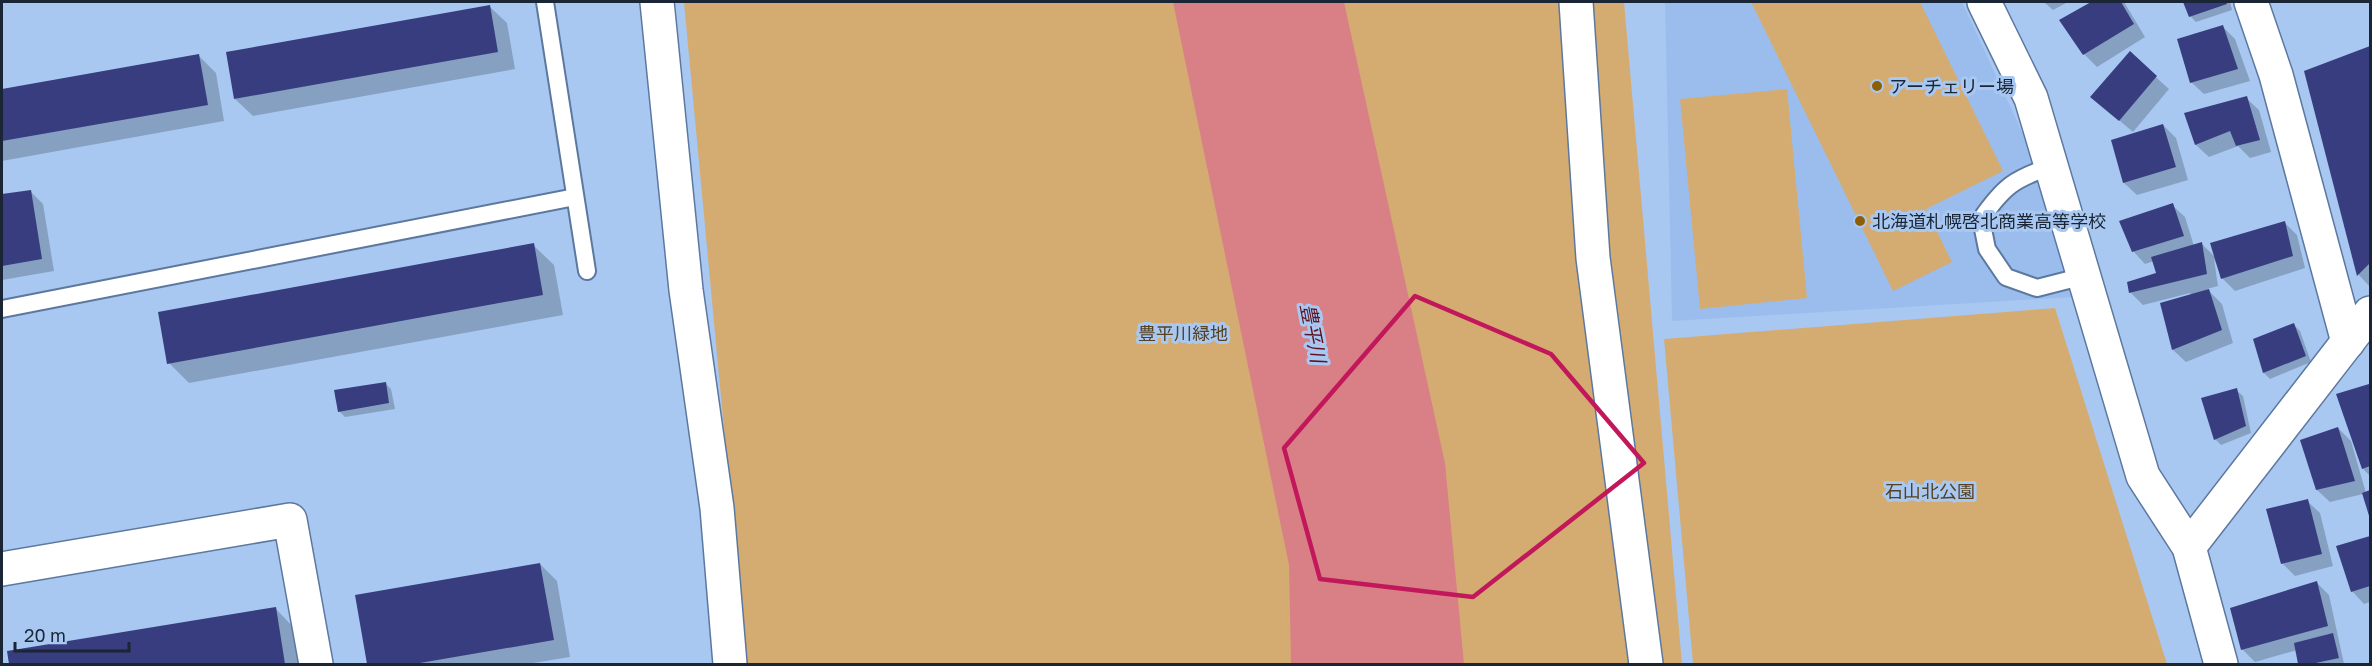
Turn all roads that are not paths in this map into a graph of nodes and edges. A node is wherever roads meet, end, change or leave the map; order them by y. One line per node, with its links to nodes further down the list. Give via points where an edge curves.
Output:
1 (545, 2): 7 (lane)
2 (657, 2): 16 (street, via 686,290 717,508)
3 (1575, 2): 17 (street, via 1593,258)
4 (1984, 2): 6 (street, via 2031,98)
5 (2251, 2): 12 (street, via 2276,75)
6 (2052, 166): 9 (street); 9 (lane, via 2022,176 2000,191 1981,219 1987,249 2006,277 2037,288)
7 (575, 197): 8 (lane); 10 (lane)
8 (587, 271)
9 (2084, 276): 13 (street, via 2143,476)
10 (2, 309)
11 (2370, 313): 12 (street)
12 (2348, 342): 13 (street)
13 (2189, 547): 18 (street)
14 (2, 568): 15 (street, via 290,520)
15 (316, 664)
16 (730, 664)
17 (1646, 664)
18 (2221, 664)

